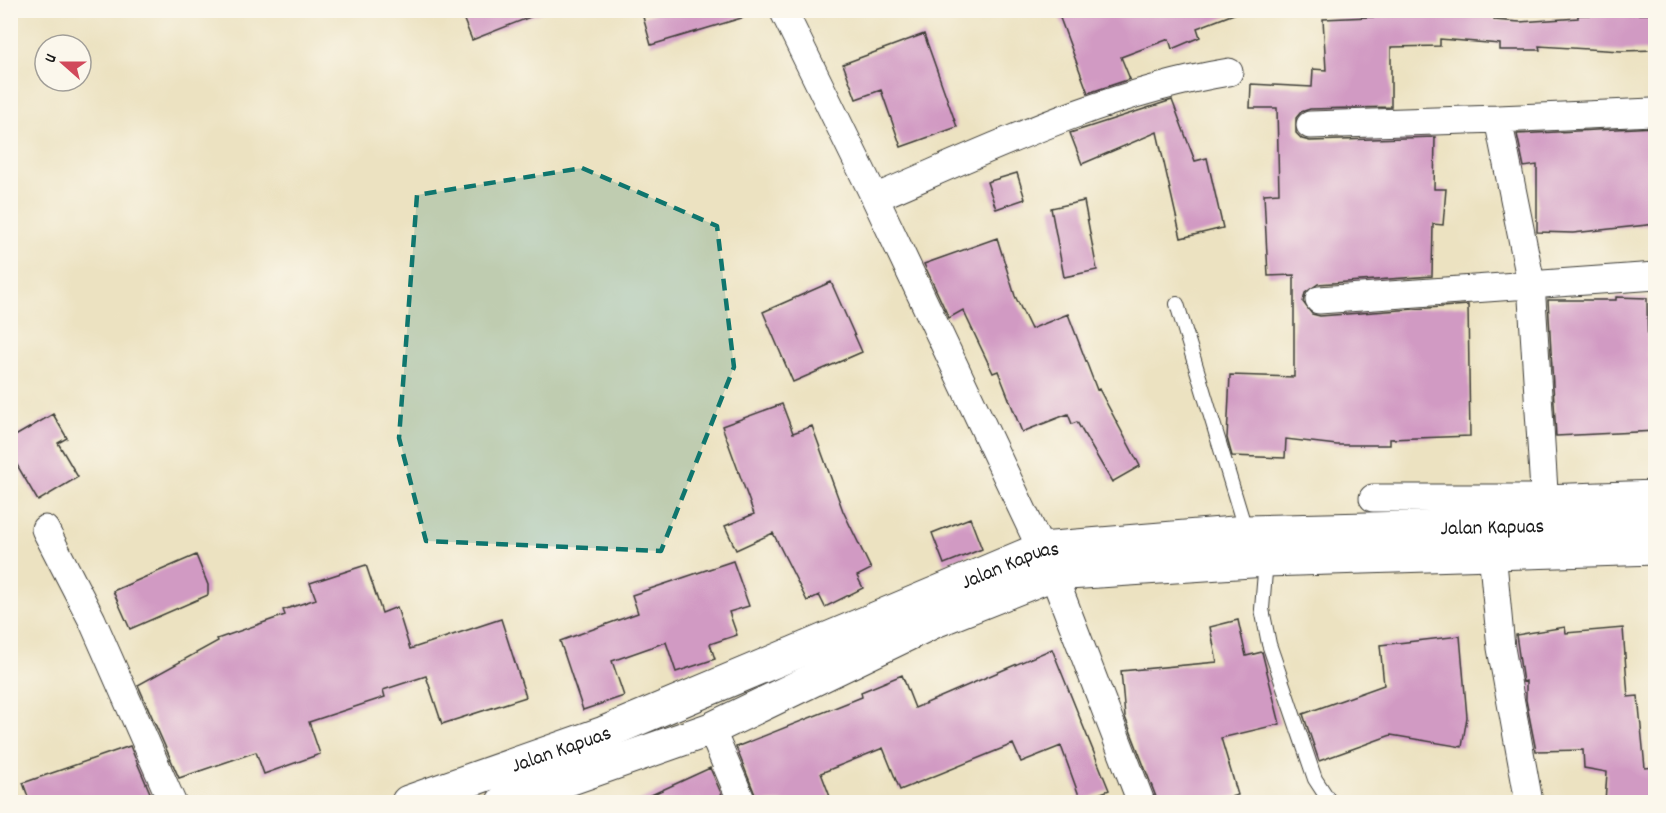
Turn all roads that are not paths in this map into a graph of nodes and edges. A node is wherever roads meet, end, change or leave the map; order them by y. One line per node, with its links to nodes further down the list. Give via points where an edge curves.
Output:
1 (783, 10): 6 (street)
2 (1229, 72): 6 (street, via 1196,77 1078,114)
3 (1652, 112): 4 (street)
4 (1498, 119): 5 (street); 8 (street)
5 (1310, 125)
6 (875, 198): 20 (street)
7 (1656, 276): 8 (street)
8 (1531, 283): 9 (street); 13 (street)
9 (1318, 300)
10 (1177, 304): 16 (lane)
11 (1656, 494): 13 (street)
12 (1372, 498): 13 (street)
13 (1545, 511): 14 (street, Jalan Kapuas); 16 (street, Jalan Kapuas)
14 (1656, 522)
15 (45, 529): 23 (street, via 92,620)
16 (1246, 532): 20 (street, Jalan Kapuas)
17 (1656, 548): 18 (street, Jalan Kapuas)
18 (1492, 551): 19 (street, Jalan Kapuas); 29 (street, via 1501,648)
19 (1266, 560): 20 (street, Jalan Kapuas); 28 (lane, via 1262,609 1269,644 1315,779)
20 (1047, 562): 21 (street, Jalan Kapuas); 22 (street, Jalan Kapuas); 27 (street)
21 (711, 729): 22 (street, Jalan Kapuas); 26 (street)
22 (608, 748): 24 (street, Jalan Kapuas); 25 (street, Jalan Kapuas)
23 (172, 802)
24 (408, 802)
25 (503, 802)
26 (742, 802)
27 (1141, 802)
28 (1330, 802)
29 (1529, 802)

